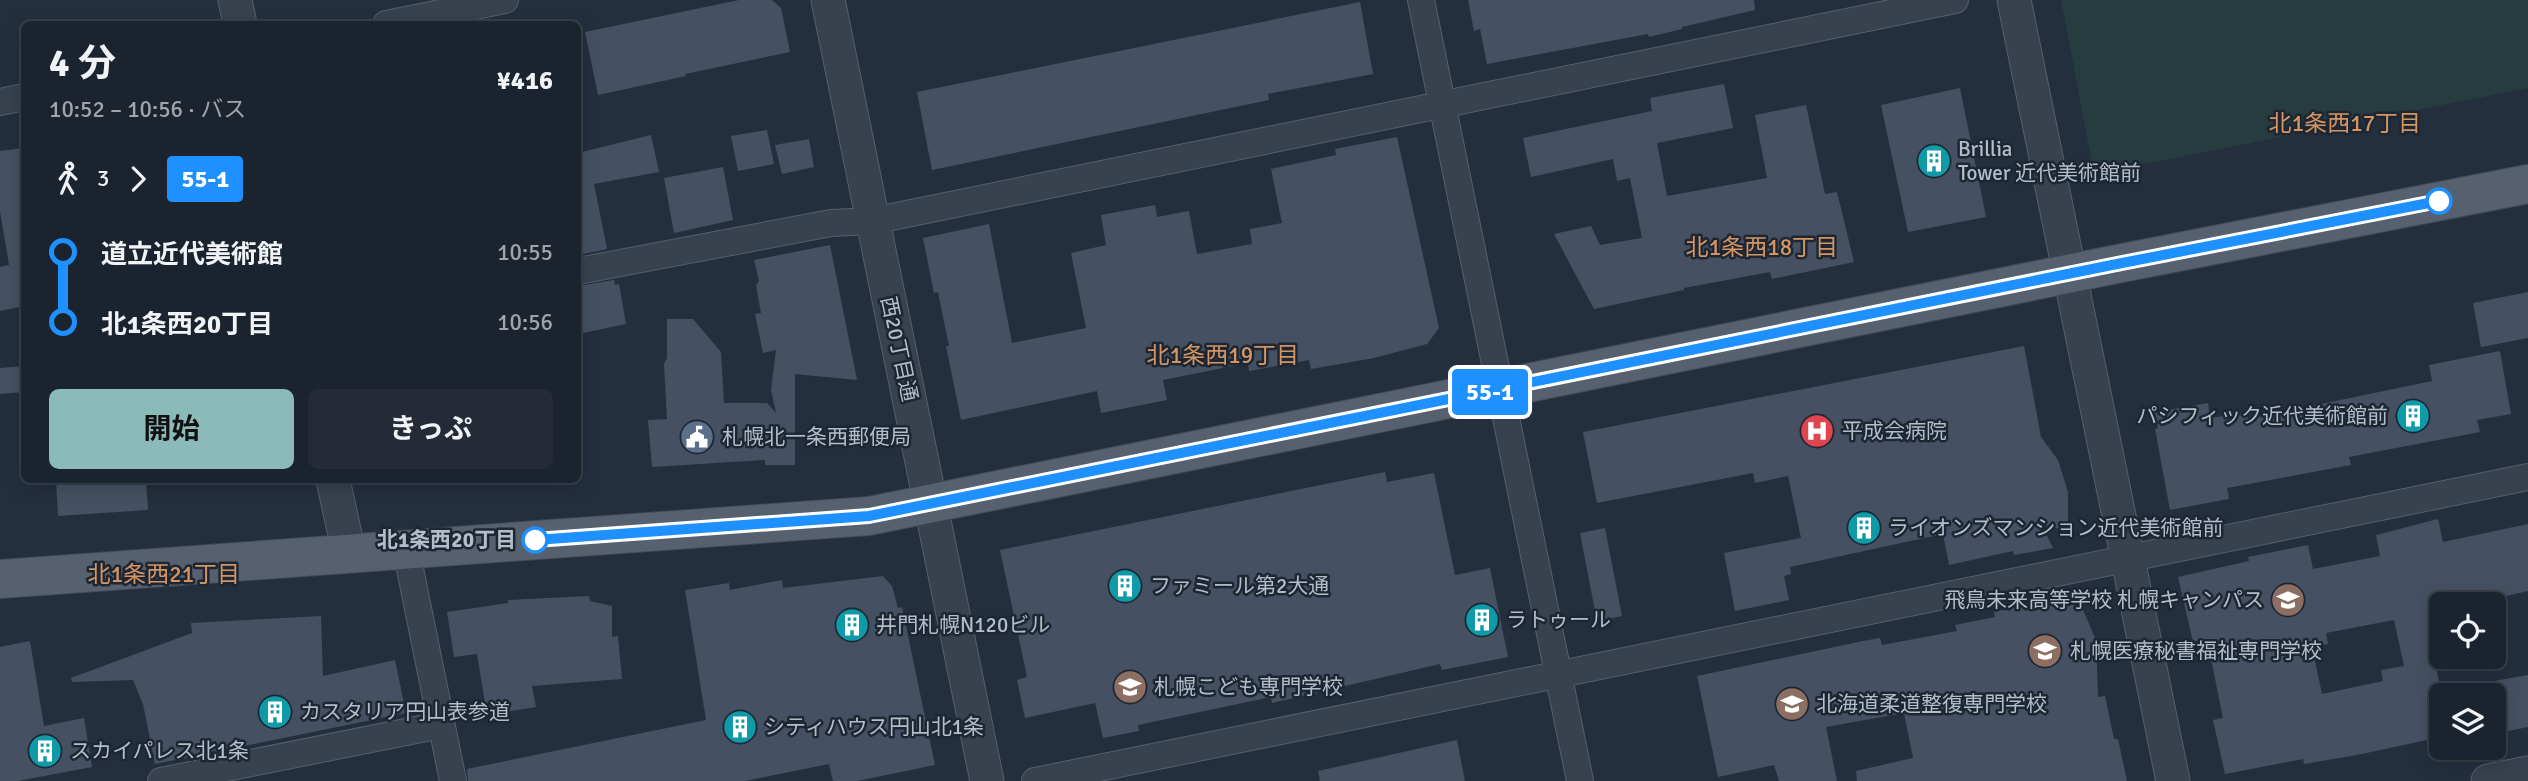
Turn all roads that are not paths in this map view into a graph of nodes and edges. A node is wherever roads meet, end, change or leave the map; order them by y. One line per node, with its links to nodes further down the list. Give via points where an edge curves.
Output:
1 (235, 0): 7 (street)
2 (505, 0): 8 (street)
3 (828, 0): 13 (street, 西20丁目通)
4 (1421, 0): 11 (street)
5 (1955, 0): 11 (street)
6 (2014, 0): 15 (street)
7 (239, 21)
8 (401, 21)
9 (21, 98): 10 (street)
10 (0, 102)
11 (1442, 105): 13 (street); 16 (street)
12 (2528, 184): 15 (main road)
13 (872, 220): 14 (street, via 831,223); 19 (street, 西20丁目通)
14 (581, 270)
15 (2069, 274): 16 (main road); 22 (street)
16 (1500, 390): 19 (main road); 24 (street)
17 (2528, 477): 22 (street)
18 (334, 483): 21 (street)
19 (931, 505): 20 (main road, via 869,516); 29 (street, 西20丁目通)
20 (406, 549): 21 (main road); 25 (street)
21 (349, 553): 23 (main road)
22 (2127, 558): 24 (street); 32 (street)
23 (0, 579)
24 (1559, 675): 30 (street); 31 (street)
25 (441, 724): 27 (street); 28 (street)
26 (2528, 773): 33 (street)
27 (162, 781)
28 (453, 781)
29 (987, 781)
30 (1035, 781)
31 (1580, 781)
32 (2173, 781)
33 (2488, 781)

